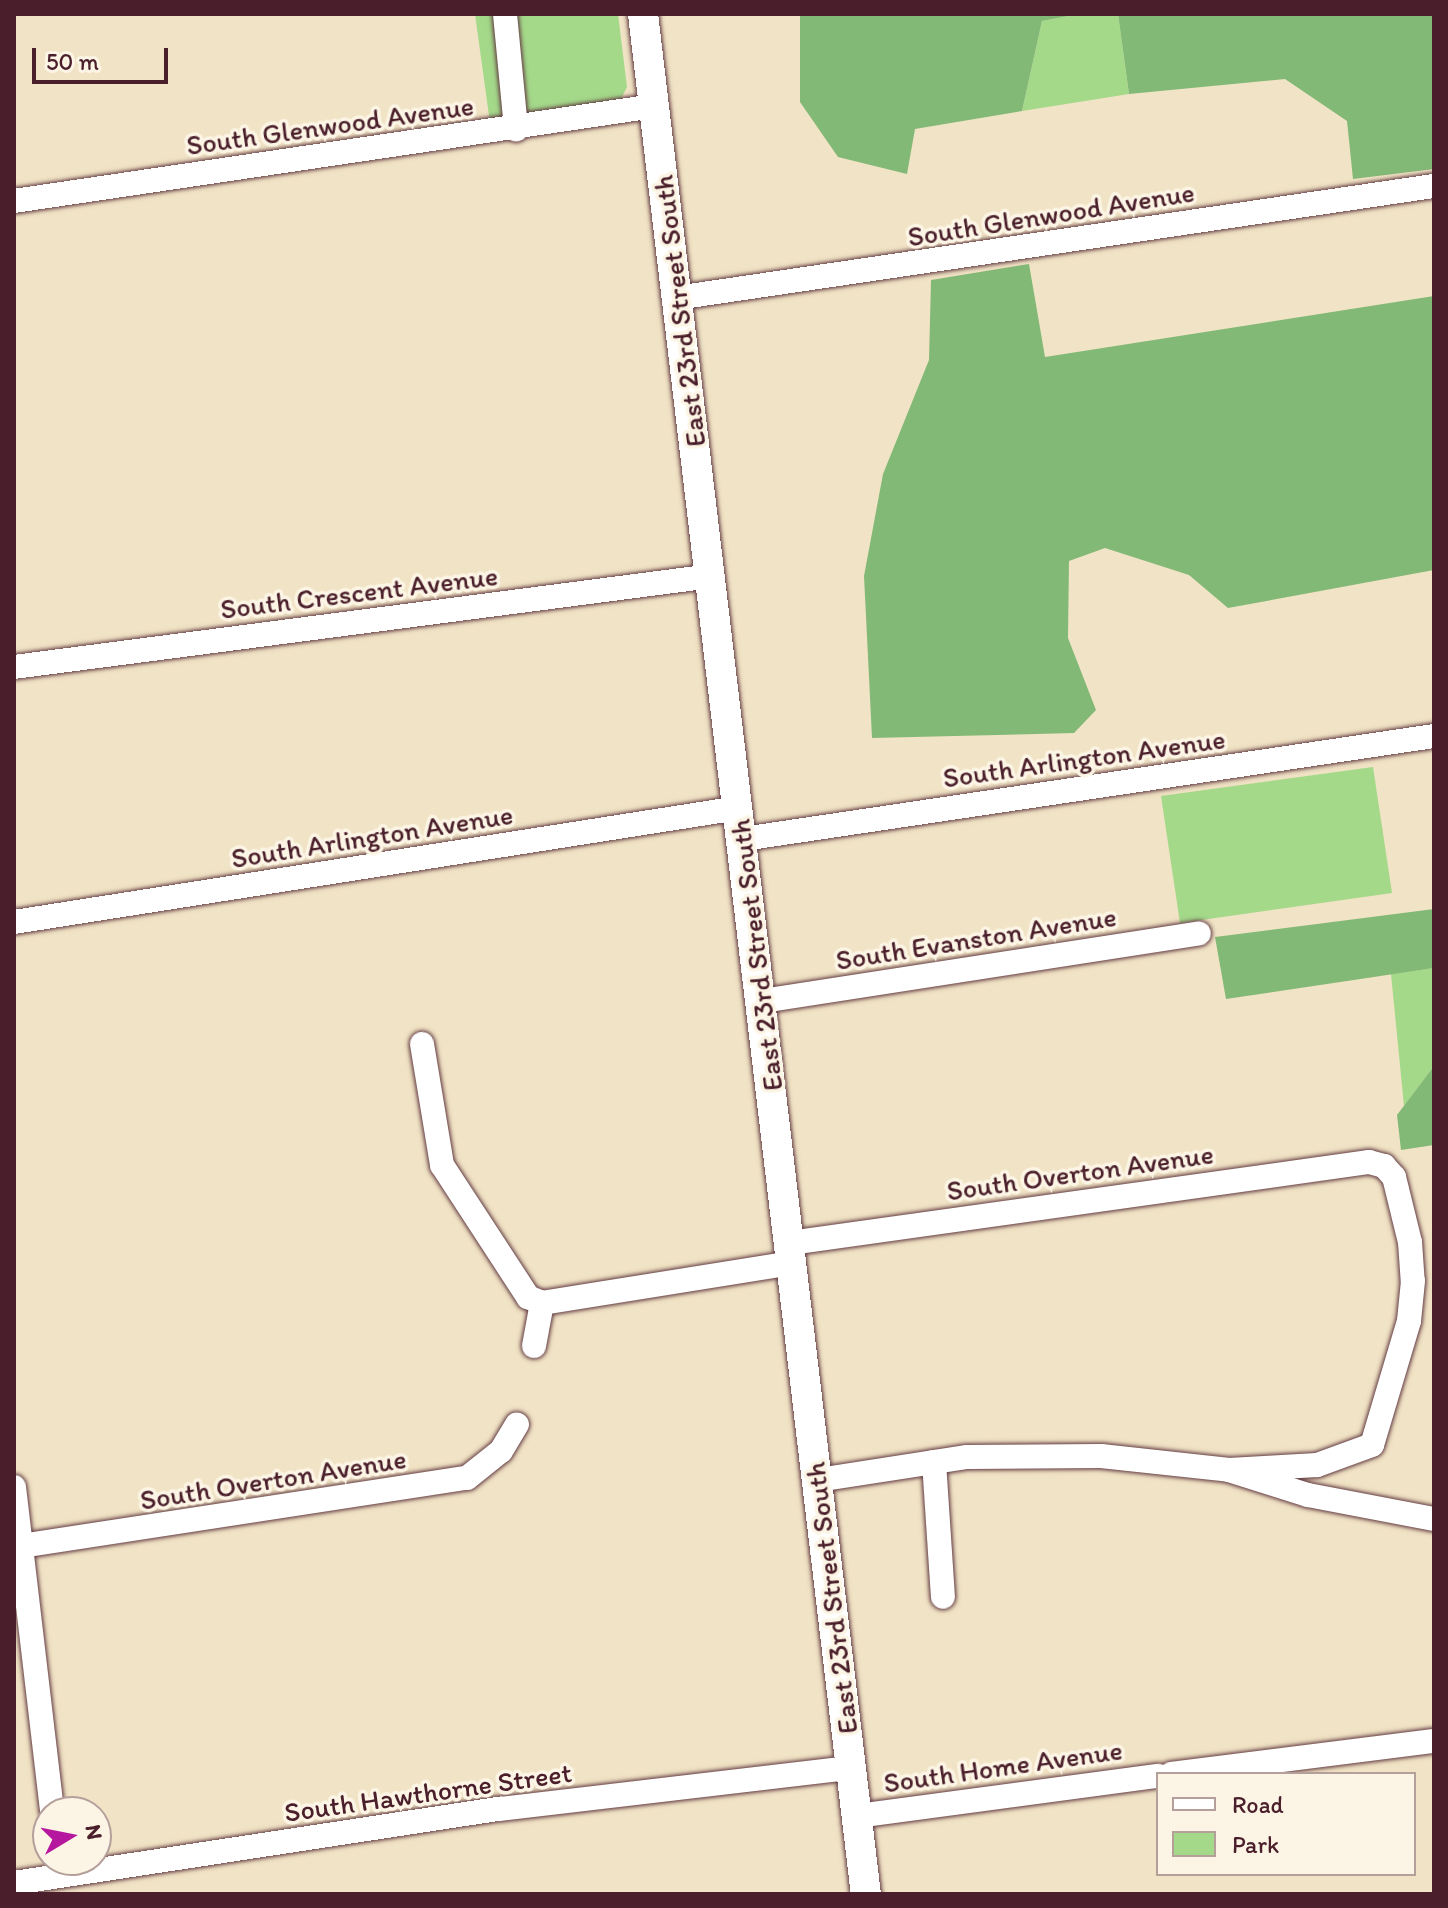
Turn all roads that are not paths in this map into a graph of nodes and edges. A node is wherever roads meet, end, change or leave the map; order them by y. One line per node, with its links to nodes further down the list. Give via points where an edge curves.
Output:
1 (505, 14): 4 (street)
2 (642, 15): 3 (main road, East 23rd Street South)
3 (654, 106): 4 (street, South Glenwood Avenue); 7 (main road, East 23rd Street South)
4 (516, 129): 6 (street, South Glenwood Avenue)
5 (1434, 186): 7 (street, South Glenwood Avenue)
6 (14, 201)
7 (676, 298): 8 (main road, East 23rd Street South)
8 (712, 576): 9 (street, South Crescent Avenue); 11 (main road, East 23rd Street South)
9 (14, 667)
10 (1434, 736): 12 (street, South Arlington Avenue)
11 (739, 808): 12 (main road, East 23rd Street South); 13 (street, South Arlington Avenue)
12 (743, 839): 15 (main road, East 23rd Street South)
13 (14, 922)
14 (1199, 933): 15 (street, South Evanston Avenue)
15 (762, 1001): 17 (main road, East 23rd Street South)
16 (422, 1044): 18 (street, via 442,1165 507,1273)
17 (791, 1253): 18 (street, South Overton Avenue); 22 (street, South Overton Avenue, via 1377,1164 1394,1177 1413,1281 1409,1321 1372,1445 1351,1458 1317,1465); 23 (main road, East 23rd Street South)
18 (542, 1303): 19 (street)
19 (534, 1346)
20 (517, 1424): 26 (street, South Overton Avenue, via 501,1451 467,1478)
21 (934, 1462): 22 (street, via 1024,1453); 23 (street); 27 (street)
22 (1229, 1470): 25 (street, via 1308,1495)
23 (818, 1480): 29 (main road, East 23rd Street South)
24 (14, 1487): 26 (street)
25 (1434, 1519)
26 (18, 1547): 32 (street)
27 (943, 1597)
28 (1434, 1741): 30 (street)
29 (851, 1768): 33 (main road, East 23rd Street South); 34 (street, South Hawthorne Street)
30 (1187, 1772)
31 (1156, 1776): 33 (street, South Home Avenue)
32 (50, 1796)
33 (857, 1816): 37 (main road, East 23rd Street South)
34 (112, 1861)
35 (35, 1876): 36 (street, South Hawthorne Street)
36 (14, 1883)
37 (866, 1894)

